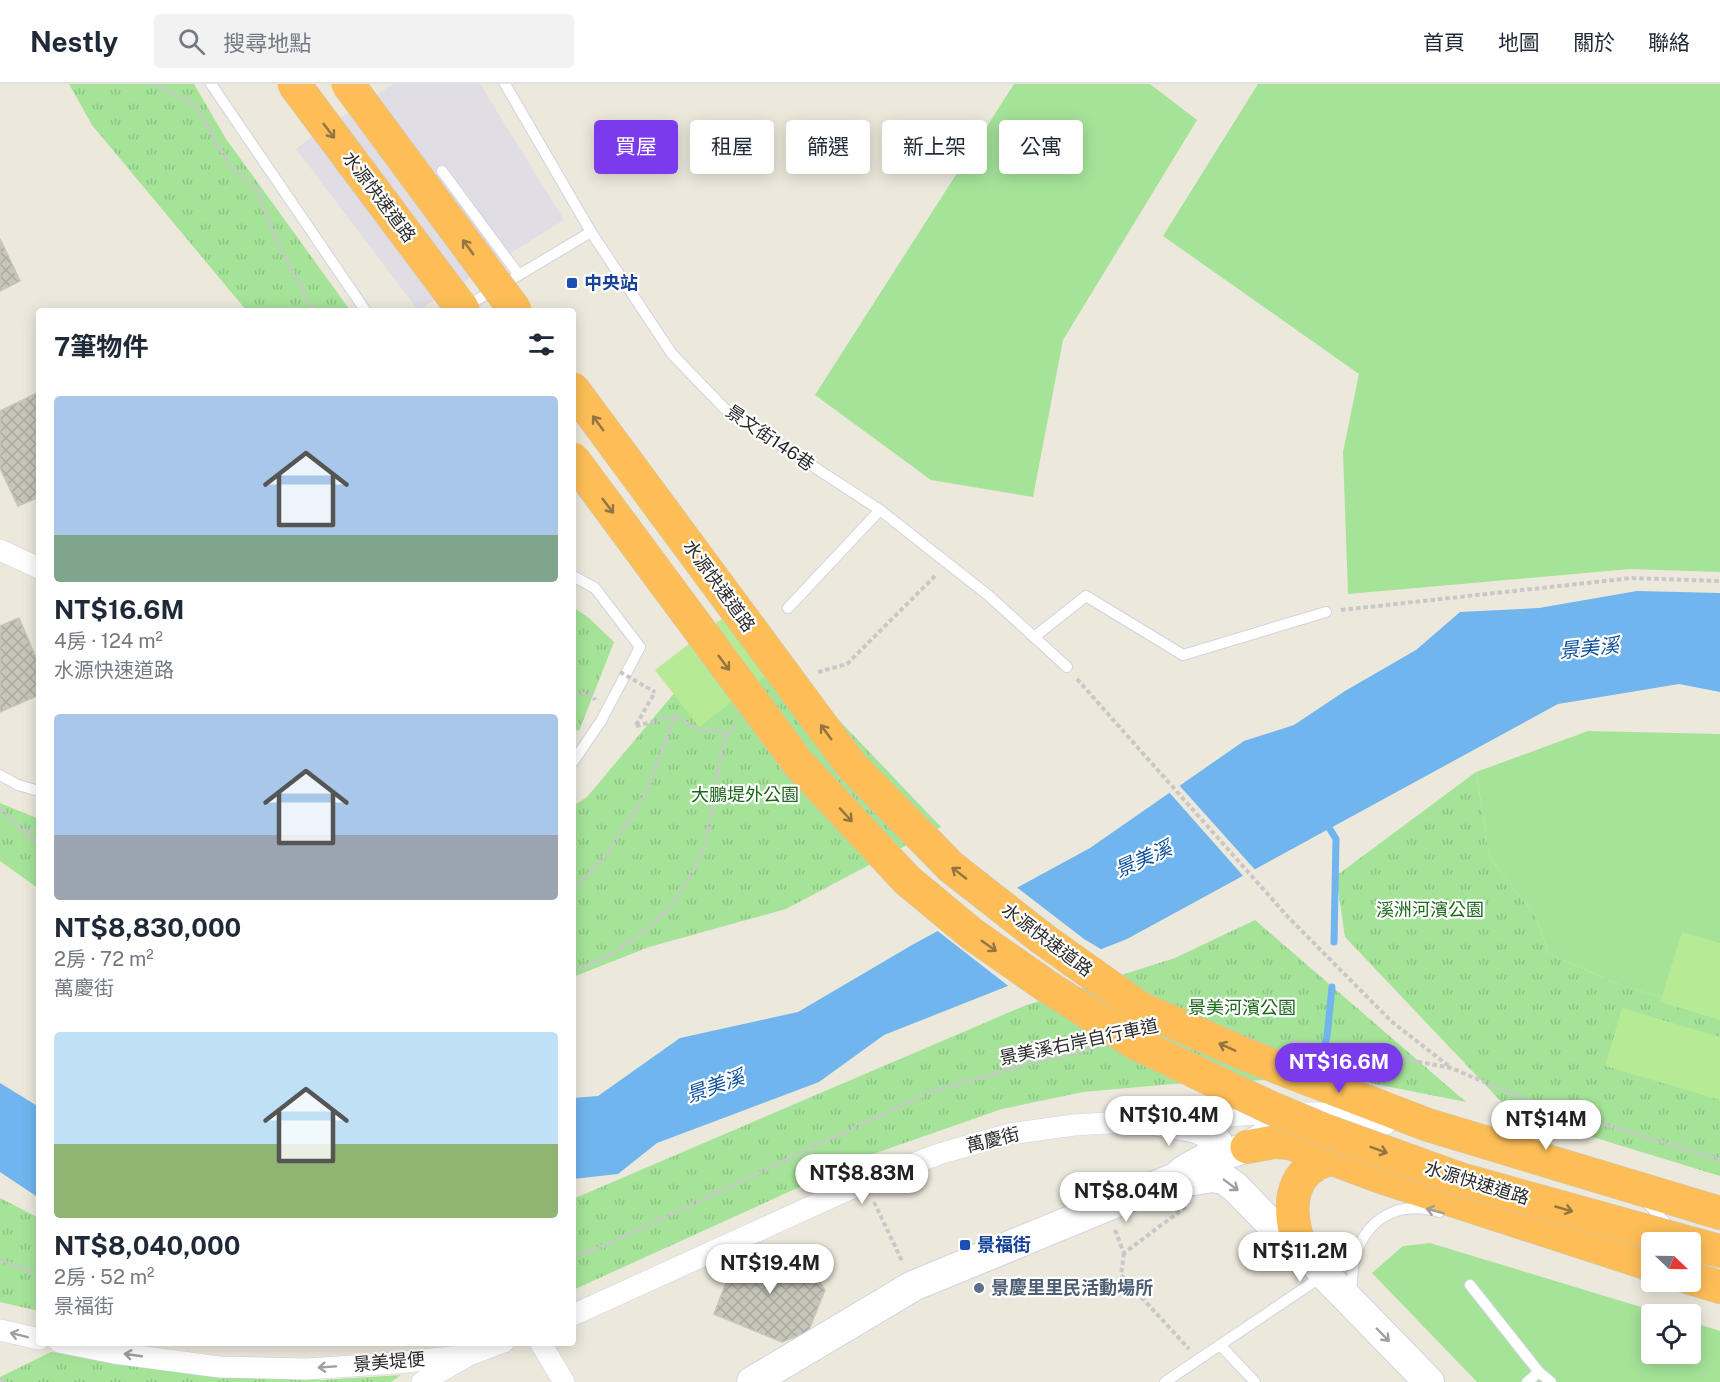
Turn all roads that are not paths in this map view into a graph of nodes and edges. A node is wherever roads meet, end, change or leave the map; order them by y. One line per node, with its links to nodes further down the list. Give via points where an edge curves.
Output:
1 (211, 84): 8 (lane)
2 (294, 84): 9 (highway, 水源快速道路, one-way to 9, bridge)
3 (348, 84): 11 (highway, one-way to 3, bridge)
4 (505, 84): 6 (lane, 景文街146巷)
5 (442, 171): 7 (lane)
6 (591, 231): 7 (lane); 14 (lane, 景文街146巷, via 672,354 725,409)
7 (519, 275): 10 (lane)
8 (364, 308)
9 (460, 308)
10 (464, 308)
11 (514, 308)
12 (576, 393): 32 (highway, 水源快速道路, one-way to 12, bridge, via 1428,1125 1242,1053 1140,1008 951,867 851,765)
13 (576, 463): 35 (highway, 水源快速道路, one-way to 35, bridge, via 798,763 907,880 981,941 1135,1043 1280,1111 1463,1180)
14 (880, 510): 18 (lane); 20 (lane, 景文街146巷, via 988,595)
15 (0, 550): 16 (street)
16 (36, 567)
17 (576, 578): 22 (lane, via 595,588 640,647 602,721)
18 (788, 608)
19 (1326, 612): 20 (lane, via 1183,656 1086,596)
20 (1034, 637): 21 (lane, 景文街146巷)
21 (1067, 668)
22 (576, 758)
23 (0, 775): 24 (lane)
24 (36, 789)
25 (1314, 1112): 26 (street, 萬慶街); 27 (street); 31 (street, 萬慶街, via 1360,1117)
26 (1159, 1121): 28 (street, via 1212,1134 1217,1142 1215,1151); 50 (street, 萬慶街, via 1074,1125 1010,1134 939,1154 865,1182)
27 (1247, 1147): 28 (street); 29 (highway, via 1290,1143)
28 (1206, 1158): 30 (street)
29 (1332, 1159): 37 (highway, via 1313,1166 1294,1193 1292,1218); 42 (highway)
30 (1175, 1178): 37 (street, one-way to 37, via 1224,1179 1276,1229); 62 (street, via 913,1286)
31 (1646, 1202): 34 (street, 萬慶街); 36 (lane)
32 (1720, 1213)
33 (1453, 1216): 49 (lane, one-way to 49, via 1412,1207 1378,1219 1355,1257)
34 (1720, 1224)
35 (1648, 1232)
36 (1674, 1232)
37 (1299, 1243): 43 (street)
38 (1701, 1246): 39 (highway)
39 (1720, 1251)
40 (1701, 1254): 41 (lane)
41 (1720, 1260)
42 (1641, 1261)
43 (1325, 1275): 49 (street); 53 (lane)
44 (1701, 1281): 46 (highway)
45 (1470, 1285): 58 (lane)
46 (1720, 1287)
47 (1698, 1292): 48 (lane)
48 (1720, 1299)
49 (1351, 1302): 64 (street, one-way to 64)
50 (576, 1313)
51 (0, 1330): 52 (street, one-way to 51)
52 (36, 1338)
53 (1220, 1345): 59 (lane); 63 (lane)
54 (79, 1346): 57 (street, 景美堤便, one-way to 54, via 306,1369 220,1367)
55 (493, 1346): 57 (street)
56 (542, 1346): 61 (street)
57 (469, 1355): 60 (street)
58 (1539, 1372): 65 (lane); 66 (lane)
59 (1168, 1381)
60 (422, 1382)
61 (564, 1382)
62 (752, 1382)
63 (1255, 1382)
64 (1429, 1382)
65 (1527, 1382)
66 (1551, 1382)

